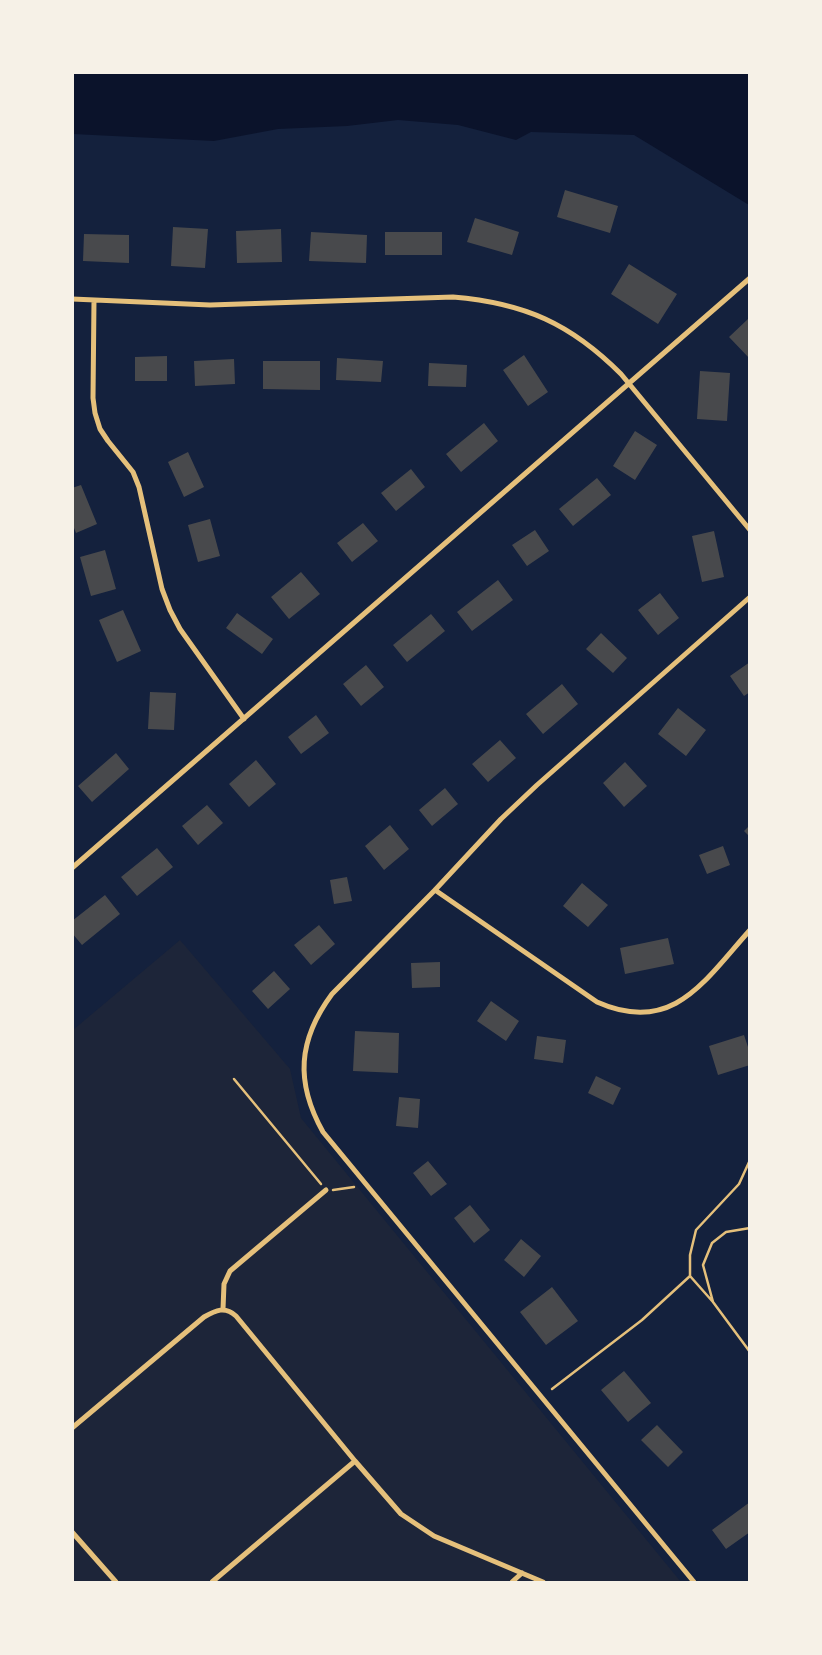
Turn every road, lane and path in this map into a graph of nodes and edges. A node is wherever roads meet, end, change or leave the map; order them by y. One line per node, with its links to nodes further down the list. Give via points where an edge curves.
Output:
1 (750, 278): 4 (street)
2 (72, 299): 3 (street)
3 (94, 300): 4 (street, via 210,305 453,297 481,299 532,312 557,324 603,356); 7 (street, via 93,398 100,429 133,472 139,487 162,589 170,610)
4 (628, 383): 5 (street); 7 (street)
5 (750, 530)
6 (750, 597): 9 (street, via 537,785)
7 (244, 719): 8 (street)
8 (72, 868)
9 (435, 890): 10 (street, via 597,1002 630,1012 662,1010 680,1002 695,991); 29 (street, via 332,994 321,1010 308,1040 304,1060 306,1094 313,1115 329,1140)
10 (750, 930)
11 (234, 1079): 14 (path)
12 (750, 1160): 16 (path, via 739,1184 696,1230 690,1255)
13 (354, 1187): 14 (path)
14 (326, 1190): 18 (street, via 230,1272 224,1284)
15 (750, 1228): 17 (path, via 726,1232 712,1243 702,1266)
16 (690, 1276): 17 (path); 20 (path, via 642,1320)
17 (713, 1302): 19 (path)
18 (224, 1309): 21 (street, via 204,1317); 22 (street, via 236,1316)
19 (750, 1352)
20 (552, 1389)
21 (72, 1428)
22 (355, 1461): 24 (street, via 401,1514 415,1525); 26 (street)
23 (72, 1532): 25 (street)
24 (522, 1573): 27 (street); 28 (street)
25 (116, 1582)
26 (212, 1582)
27 (512, 1582)
28 (542, 1582)
29 (694, 1582)

